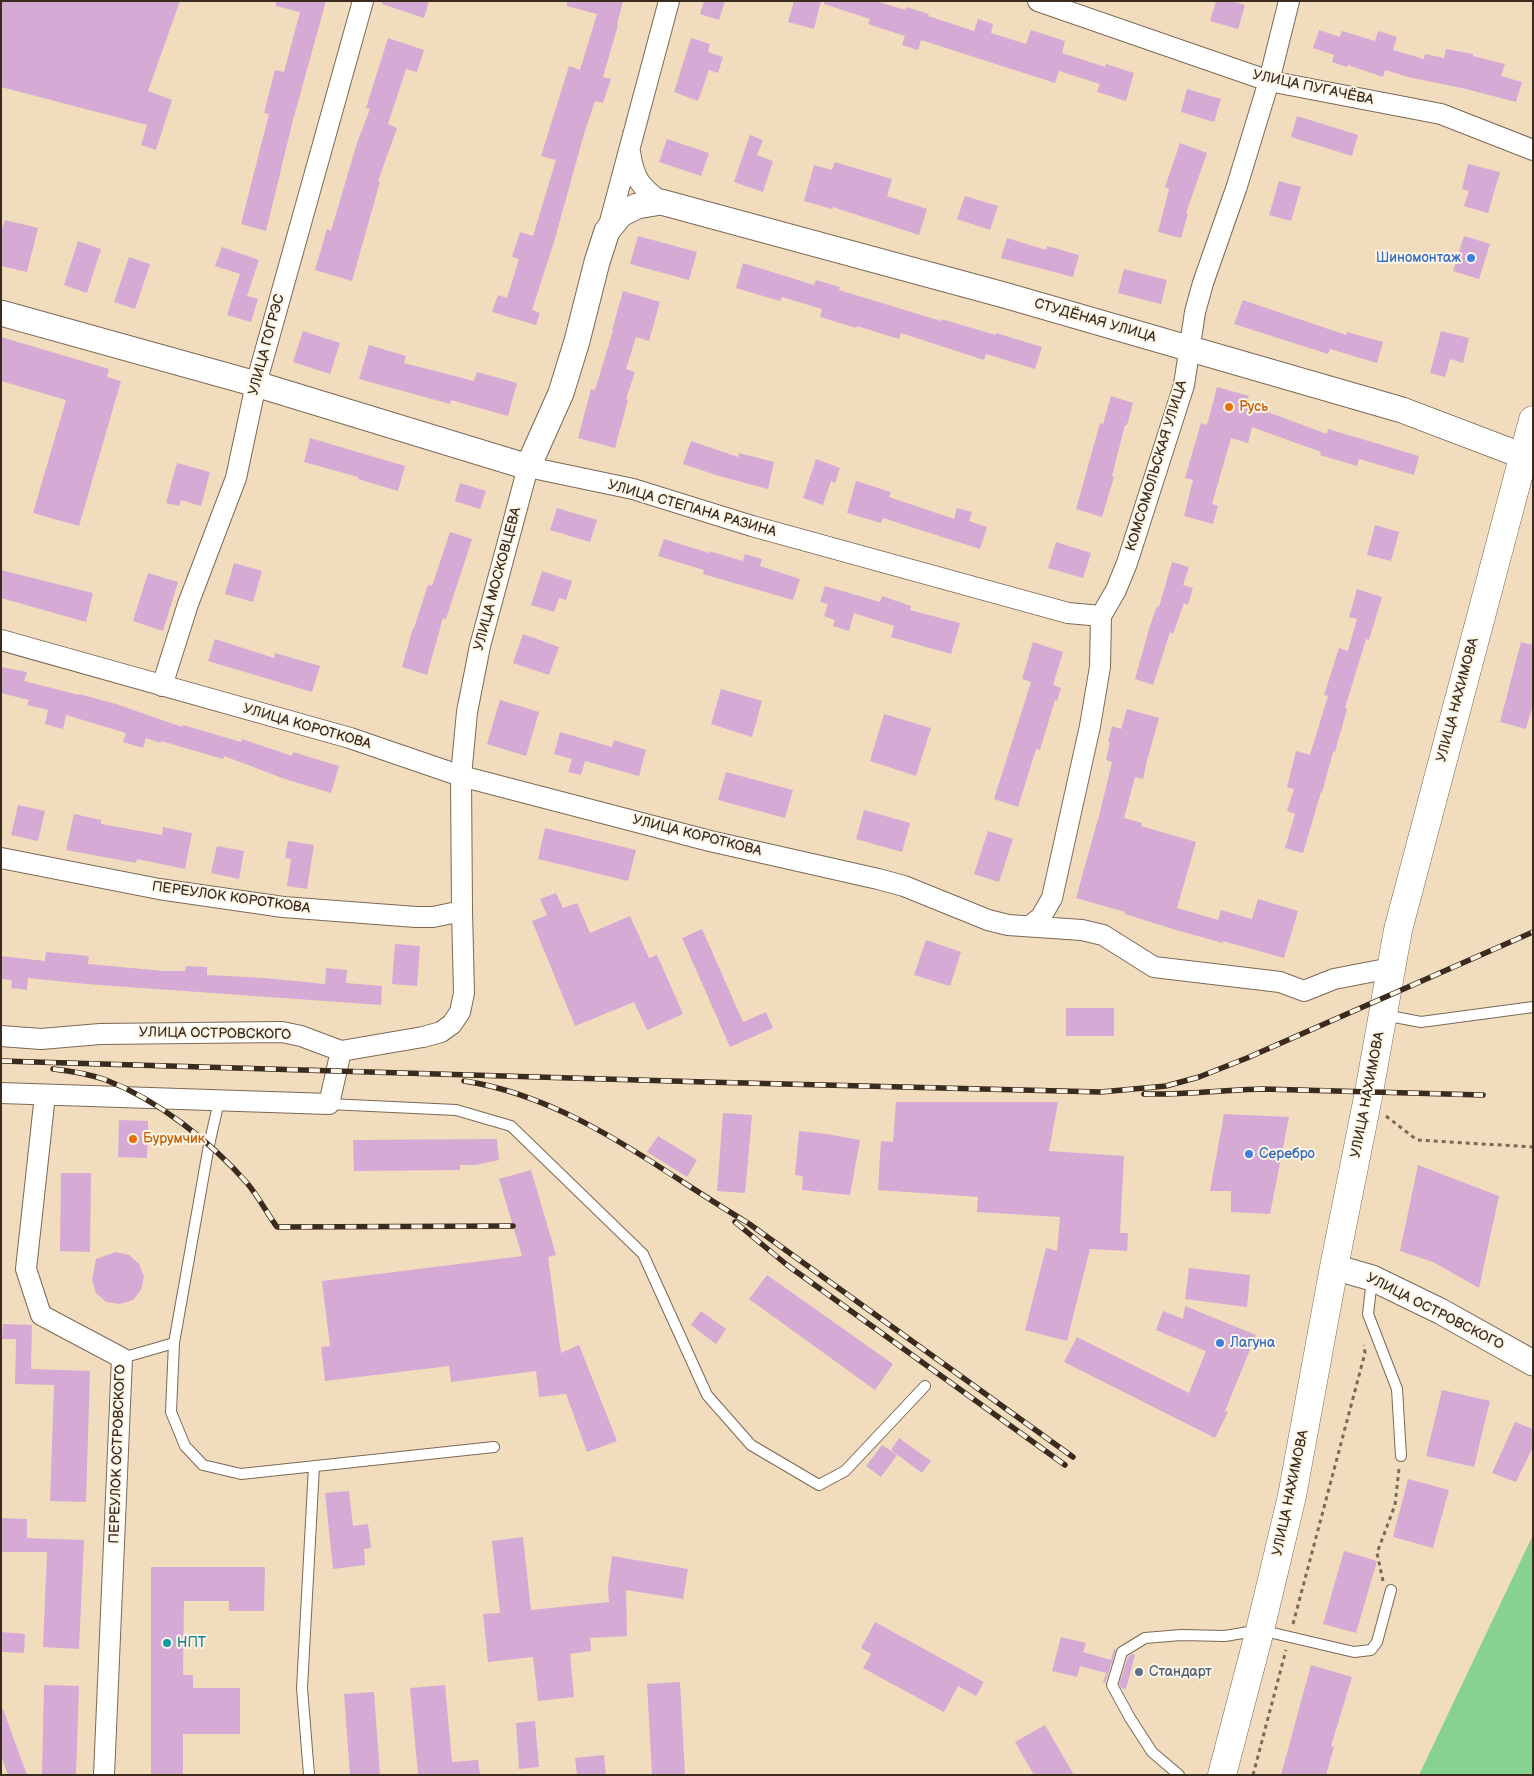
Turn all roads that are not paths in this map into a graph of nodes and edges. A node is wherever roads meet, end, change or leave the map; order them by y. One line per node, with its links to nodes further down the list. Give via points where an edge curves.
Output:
1 (363, 1): 12 (street, УЛИЦА ГОГРЭС)
2 (669, 1): 6 (street, УЛИЦА МОСКОВЦЕВА)
3 (1038, 1): 5 (street, УЛИЦА ПУГАЧЁВА)
4 (1289, 1): 5 (street, КОМСОМОЛЬСКАЯ УЛИЦА)
5 (1269, 81): 7 (street, УЛИЦА ПУГАЧЁВА, via 1441,114); 11 (street, КОМСОМОЛЬСКАЯ УЛИЦА, via 1203,283)
6 (630, 147): 8 (street, УЛИЦА МОСКОВЦЕВА, via 636,179); 9 (street, УЛИЦА МОСКОВЦЕВА)
7 (1533, 150)
8 (661, 202): 9 (street, via 637,206 621,214); 11 (street, СТУДЁНАЯ УЛИЦА)
9 (607, 231): 15 (street, УЛИЦА МОСКОВЦЕВА, via 561,393)
10 (1, 313): 12 (street, УЛИЦА СТЕПАНА РАЗИНА)
11 (1190, 348): 14 (street, СТУДЁНАЯ УЛИЦА, via 1402,410); 16 (street, КОМСОМОЛЬСКАЯ УЛИЦА, via 1184,385 1127,563)
12 (256, 384): 15 (street, УЛИЦА СТЕПАНА РАЗИНА); 18 (street, УЛИЦА ГОГРЭС, via 236,478 188,604)
13 (1533, 420): 14 (main road, УЛИЦА НАХИМОВА)
14 (1523, 456): 23 (main road, УЛИЦА НАХИМОВА, via 1412,872)
15 (528, 467): 16 (street, УЛИЦА СТЕПАНА РАЗИНА, via 633,489 752,526 1068,613); 19 (street, УЛИЦА МОСКОВЦЕВА, via 473,675)
16 (1101, 616): 22 (street, КОМСОМОЛЬСКАЯ УЛИЦА, via 1100,666 1090,726 1052,898 1041,917)
17 (1, 640): 18 (street, УЛИЦА КОРОТКОВА)
18 (162, 686): 19 (street, УЛИЦА КОРОТКОВА, via 350,738)
19 (461, 776): 21 (street, УЛИЦА МОСКОВЦЕВА); 22 (street, УЛИЦА КОРОТКОВА, via 710,841 878,879 904,886 988,920)
20 (1, 858): 21 (street, ПЕРЕУЛОК КОРОТКОВА, via 159,889 282,907 416,917)
21 (462, 911): 27 (street, УЛИЦА МОСКОВЦЕВА, via 464,993 460,1012 452,1024 441,1032 423,1037)
22 (1030, 926): 23 (street, УЛИЦА КОРОТКОВА, via 1103,935 1154,967 1280,982 1304,991 1334,979)
23 (1391, 968): 25 (main road, УЛИЦА НАХИМОВА)
24 (1533, 1007): 25 (lane, via 1421,1022)
25 (1383, 1015): 32 (main road, УЛИЦА НАХИМОВА)
26 (1, 1036): 27 (street, УЛИЦА ОСТРОВСКОГО, via 41,1038 100,1034 282,1032)
27 (341, 1051): 31 (street)
28 (1, 1093): 29 (street)
29 (45, 1095): 30 (street); 35 (street, ПЕРЕУЛОК ОСТРОВСКОГО, via 26,1269 41,1315)
30 (220, 1101): 31 (street); 34 (lane, via 208,1145)
31 (329, 1104): 37 (lane, via 456,1110 511,1126 643,1254 707,1395 751,1446 819,1485 845,1471)
32 (1334, 1267): 33 (street, УЛИЦА ОСТРОВСКОГО); 42 (main road, УЛИЦА НАХИМОВА, via 1292,1496)
33 (1372, 1278): 36 (street, УЛИЦА ОСТРОВСКОГО); 39 (lane, via 1368,1314 1396,1389)
34 (174, 1343): 35 (lane); 40 (lane, via 171,1412 185,1446 203,1465 241,1474)
35 (122, 1358): 43 (street, ПЕРЕУЛОК ОСТРОВСКОГО)
36 (1533, 1362)
37 (925, 1386)
38 (494, 1447): 40 (lane)
39 (1401, 1456)
40 (314, 1466): 44 (lane, via 302,1688)
41 (1391, 1590): 42 (lane, via 1377,1642 1371,1650 1354,1652)
42 (1260, 1630): 45 (lane, via 1225,1636 1144,1638 1122,1652 1112,1685 1152,1752); 46 (main road, УЛИЦА НАХИМОВА)
43 (104, 1775)
44 (309, 1775)
45 (1179, 1775)
46 (1222, 1775)

